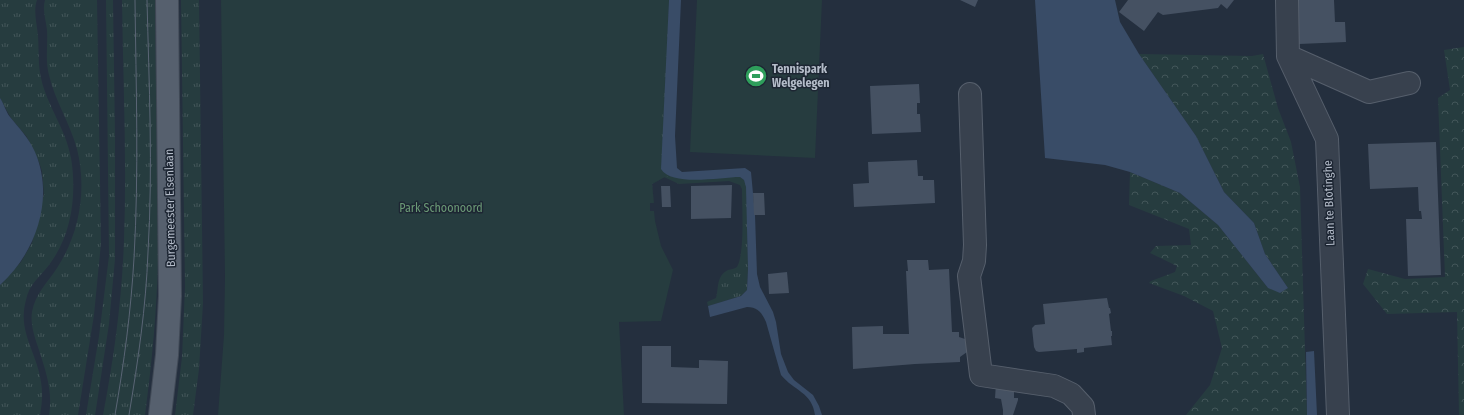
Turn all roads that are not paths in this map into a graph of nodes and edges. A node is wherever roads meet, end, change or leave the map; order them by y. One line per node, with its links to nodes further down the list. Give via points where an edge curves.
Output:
1 (167, 0): 6 (main road, Burgemeester Elsenlaan, via 170,296)
2 (1287, 0): 3 (street, Laan te Blotinghe)
3 (1288, 56): 4 (street, via 1368,92); 8 (street, Laan te Blotinghe, via 1327,139)
4 (1409, 83)
5 (970, 94): 7 (street, via 975,245 974,261 969,276 981,375 1054,386 1071,394 1084,407)
6 (160, 415)
7 (1084, 415)
8 (1338, 415)

